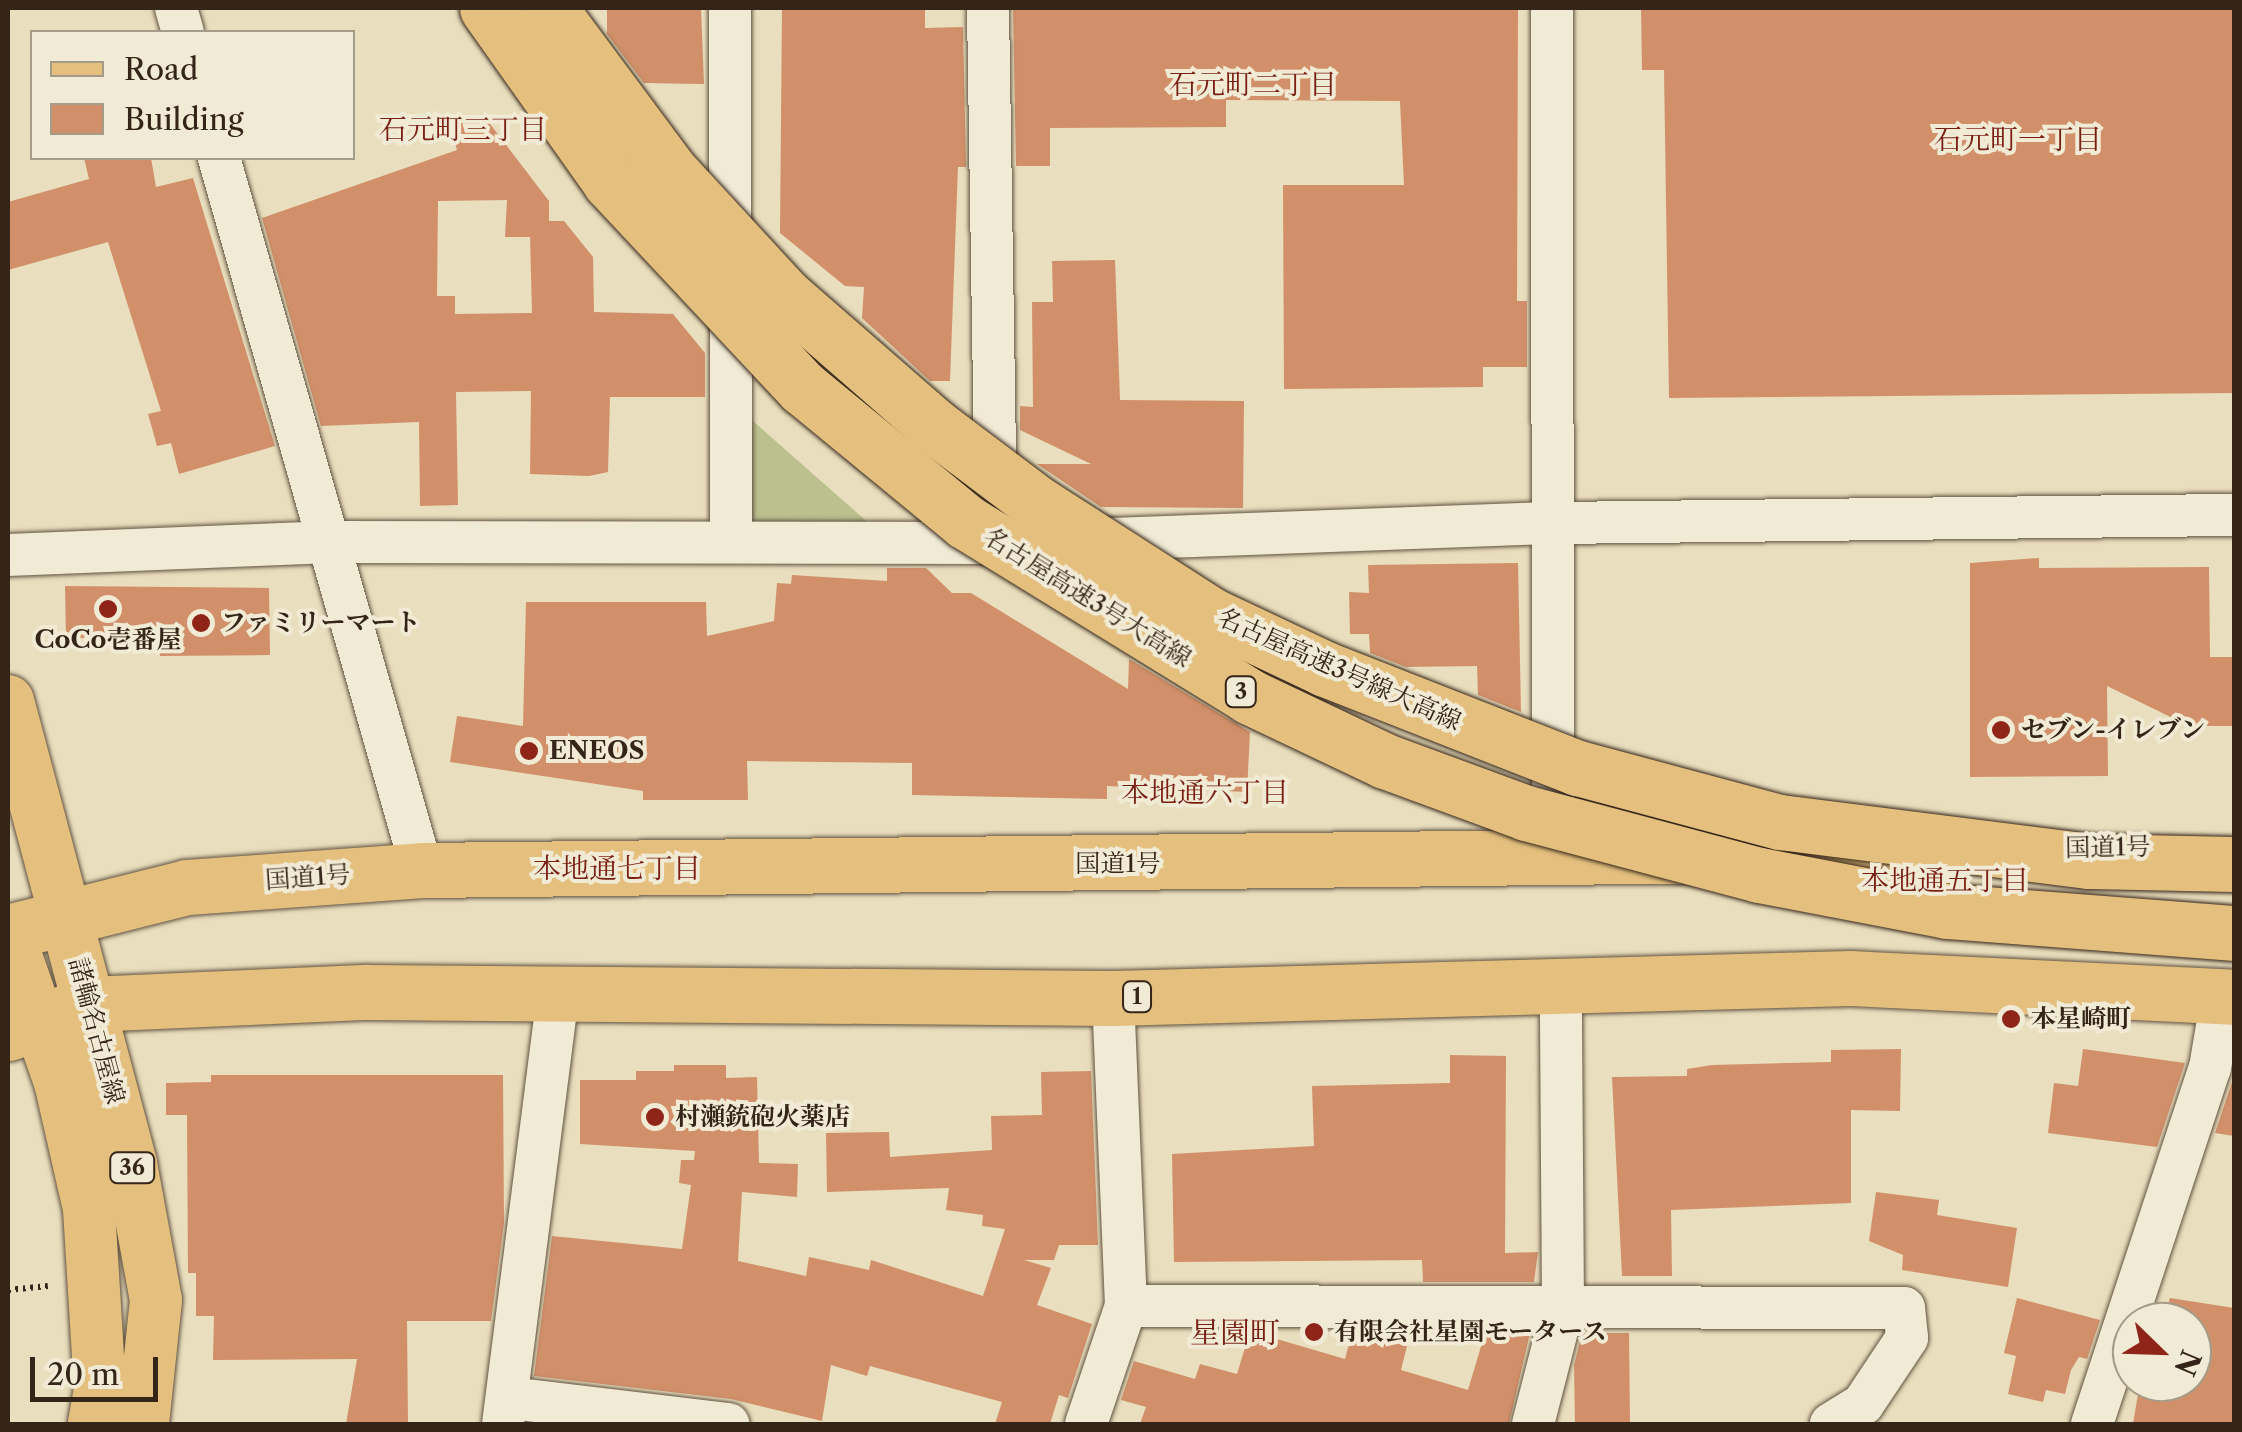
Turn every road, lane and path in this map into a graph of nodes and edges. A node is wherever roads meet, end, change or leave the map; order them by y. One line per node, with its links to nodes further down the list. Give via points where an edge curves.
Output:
1 (486, 8): 20 (highway, 名古屋高速3号大高線 / 3, bridge, via 610,182 803,388 966,522 1250,697 1384,761 1526,813 1759,875 1947,911)
2 (550, 8): 16 (highway, 名古屋高速3号線大高線 / 3, bridge, via 671,172 783,294 993,470 1211,615 1325,669 1578,768 1780,822 2090,861)
3 (730, 8): 9 (street)
4 (988, 8): 11 (street)
5 (1552, 8): 8 (street)
6 (220, 160): 10 (street)
7 (2234, 516): 8 (street)
8 (1554, 523): 11 (street); 15 (street)
9 (730, 540): 10 (street); 11 (street)
10 (331, 542): 12 (street); 17 (street)
11 (996, 544)
12 (8, 555)
13 (8, 701): 18 (main road, 諸輪名古屋線 / 36)
14 (2234, 844): 15 (highway, 国道1号)
15 (1552, 862): 17 (highway, 国道1号)
16 (2234, 864)
17 (422, 870): 18 (highway, 国道1号, via 187,887)
18 (66, 918): 19 (highway, 国道1号); 25 (main road, 諸輪名古屋線 / 36)
19 (8, 932): 25 (main road, 諸輪名古屋線 / 36)
20 (2234, 933)
21 (1561, 986): 23 (highway, 1, via 1850,978); 24 (highway, 1); 27 (street)
22 (558, 997): 24 (highway, 1); 25 (highway, 1, via 368,992); 28 (street)
23 (2228, 997): 35 (street)
24 (1113, 998): 26 (street)
25 (46, 1019): 29 (main road, 諸輪名古屋線 / 36, via 89,1209 100,1389); 30 (main road, 諸輪名古屋線 / 36, via 131,1164 156,1300)
26 (1126, 1306): 27 (street); 32 (street)
27 (1562, 1307): 33 (street); 34 (street, via 1904,1308 1907,1338 1862,1404)
28 (506, 1411): 31 (street)
29 (94, 1424)
30 (143, 1424)
31 (728, 1424)
32 (1086, 1424)
33 (1532, 1424)
34 (1831, 1424)
35 (2092, 1424)

